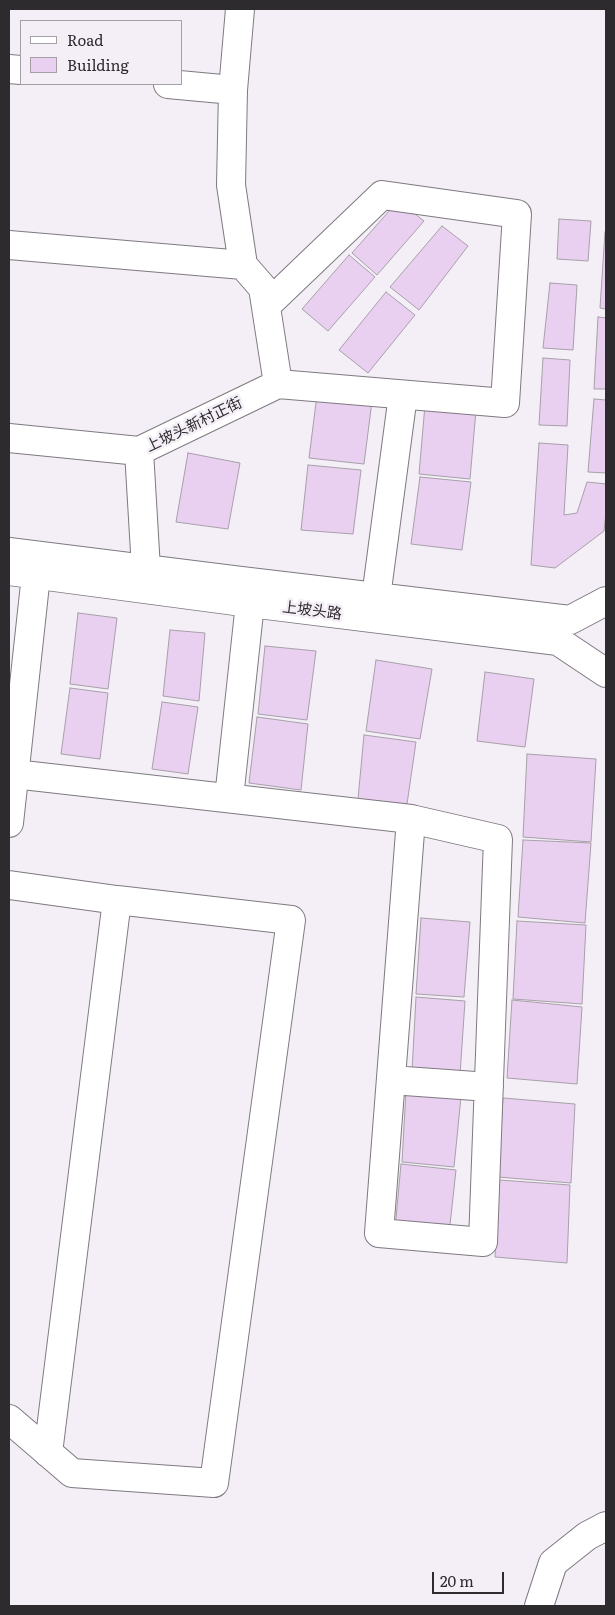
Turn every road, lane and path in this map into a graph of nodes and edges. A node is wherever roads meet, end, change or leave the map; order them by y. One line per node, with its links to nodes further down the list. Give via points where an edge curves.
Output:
1 (240, 9): 3 (street)
2 (179, 85): 3 (street)
3 (233, 90): 5 (street, via 231,185)
4 (9, 245): 5 (street)
5 (243, 265): 6 (street)
6 (264, 297): 7 (street); 8 (street, via 382,194 517,214 505,403)
7 (278, 384): 8 (street); 10 (street, 上坡头新村正街)
8 (403, 395): 15 (street)
9 (9, 438): 10 (street, 上坡头新村正街)
10 (139, 451): 12 (street)
11 (9, 552): 12 (street, 上坡头路)
12 (146, 569): 15 (street, 上坡头路)
13 (9, 571): 14 (street, 上坡头路)
14 (36, 575): 17 (street, 上坡头路); 19 (street)
15 (376, 597): 16 (street, 上坡头路, via 570,620)
16 (606, 601)
17 (250, 603): 18 (street, 上坡头路, via 558,641); 20 (street)
18 (606, 673)
19 (14, 774): 20 (street); 22 (street)
20 (229, 798): 21 (street)
21 (412, 819): 25 (street); 26 (street, via 498,839)
22 (9, 823)
23 (9, 885): 24 (street)
24 (117, 900): 28 (street); 28 (street, via 291,920 214,1483 72,1473)
25 (391, 1080): 26 (street); 26 (street, via 379,1233 483,1242)
26 (488, 1087)
27 (9, 1420): 28 (street)
28 (48, 1453)
29 (606, 1526): 30 (street, via 587,1536 553,1563)
30 (539, 1606)

